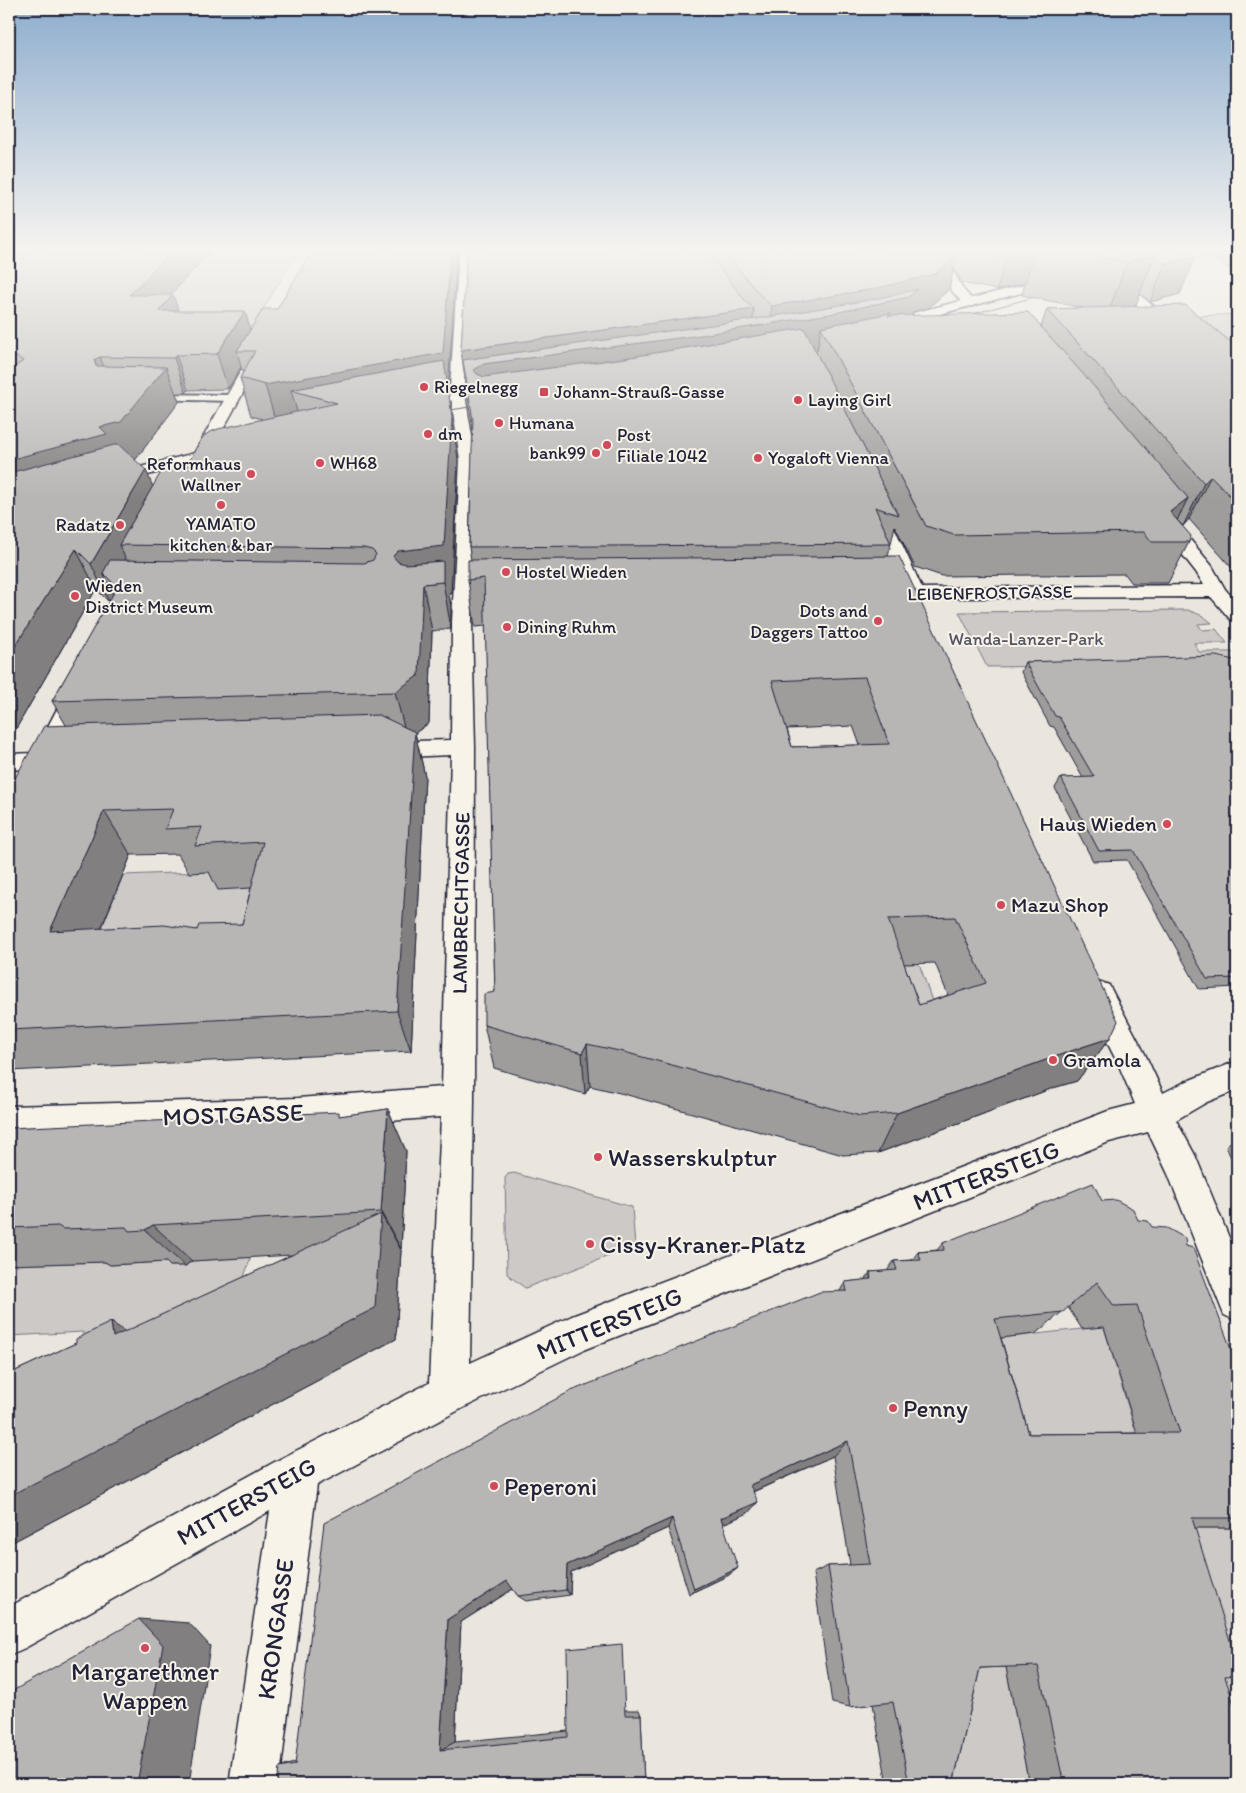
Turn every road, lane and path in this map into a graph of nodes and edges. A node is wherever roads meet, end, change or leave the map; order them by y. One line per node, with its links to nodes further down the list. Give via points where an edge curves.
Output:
1 (461, 333): 6 (street)
2 (1177, 333): 3 (street)
3 (1181, 336)
4 (266, 340): 8 (street)
5 (518, 386): 6 (street)
6 (458, 394): 9 (street); 22 (street, LAMBRECHTGASSE, via 468,460 463,600)
7 (141, 397): 8 (lane)
8 (233, 398): 12 (street)
9 (394, 406)
10 (236, 438): 12 (street)
11 (234, 455): 12 (street)
12 (201, 456): 13 (street); 14 (street)
13 (188, 478)
14 (98, 484)
15 (869, 493): 19 (street)
16 (1153, 506): 17 (street, via 1206,570)
17 (1217, 591): 19 (street, LEIBENFROSTGASSE, via 948,592); 20 (street)
18 (874, 595): 19 (street, LEIBENFROSTGASSE)
19 (921, 606)
20 (1237, 615)
21 (90, 666): 25 (street)
22 (464, 747): 23 (street); 30 (street, LAMBRECHTGASSE)
23 (364, 751)
24 (74, 760): 25 (street)
25 (42, 761): 26 (street); 27 (street)
26 (9, 762)
27 (9, 816)
28 (1089, 977): 31 (street)
29 (1237, 1075): 31 (street, MITTERSTEIG)
30 (458, 1101): 32 (street, MOSTGASSE, via 298,1113); 34 (street, LAMBRECHTGASSE)
31 (1156, 1114): 33 (street, via 1183,1167); 34 (street, MITTERSTEIG, via 1108,1127 572,1335)
32 (9, 1121)
33 (1237, 1302)
34 (449, 1394): 35 (street, MITTERSTEIG)
35 (297, 1473): 36 (street, MITTERSTEIG); 37 (street, KRONGASSE)
36 (9, 1632)
37 (254, 1784)

